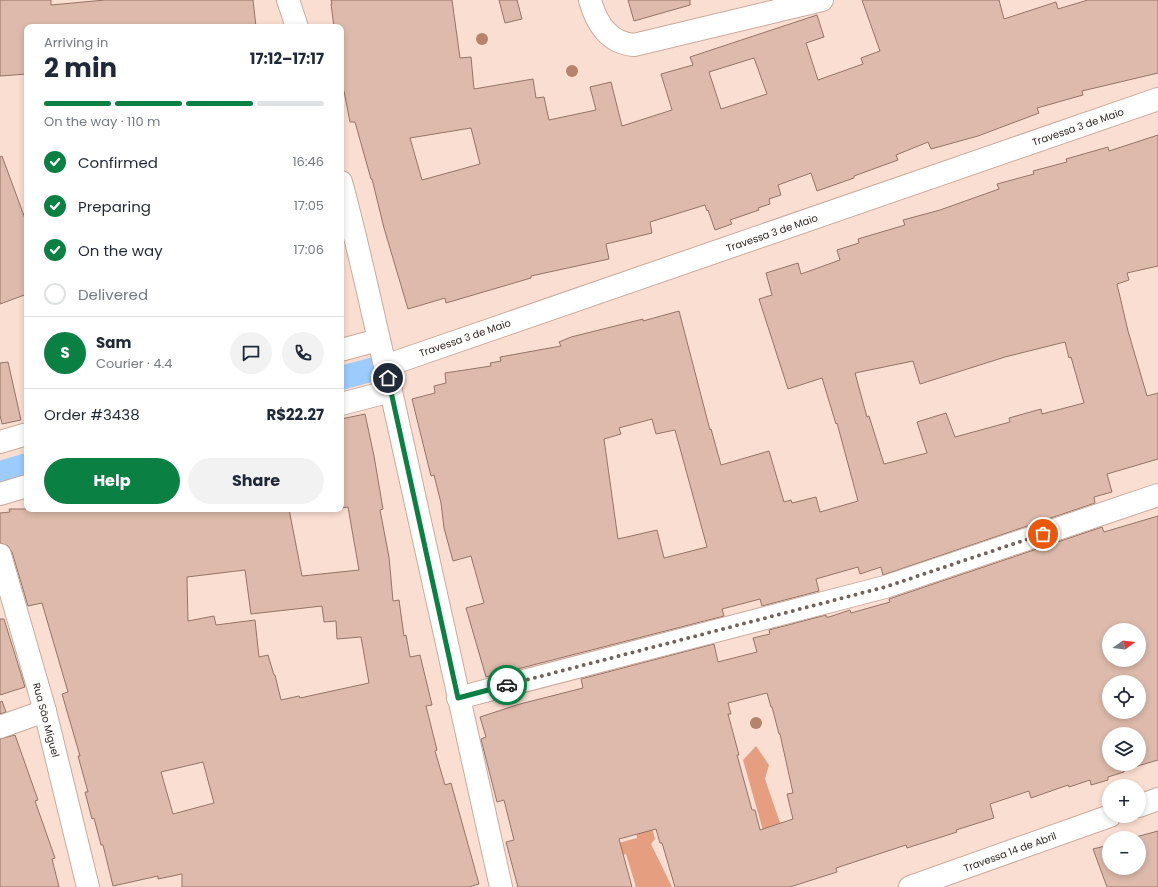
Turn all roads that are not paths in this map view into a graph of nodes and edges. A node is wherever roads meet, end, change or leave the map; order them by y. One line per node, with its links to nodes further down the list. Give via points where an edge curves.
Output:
1 (288, 0): 4 (street)
2 (590, 0): 3 (street, via 609,35 624,44 634,45)
3 (822, 0)
4 (296, 24)
5 (1158, 100): 9 (street, Travessa 3 de Maio)
6 (344, 192): 7 (street)
7 (378, 340): 8 (street); 9 (street)
8 (344, 349)
9 (385, 366): 10 (street)
10 (392, 391): 11 (street); 18 (street)
11 (344, 403)
12 (24, 435): 13 (street)
13 (0, 442)
14 (24, 487): 15 (street)
15 (0, 494)
16 (1158, 495): 18 (street, via 885,587)
17 (0, 555): 19 (street, Rua São Miguel)
18 (458, 698): 25 (street)
19 (45, 712): 20 (street); 24 (street, Rua São Miguel)
20 (0, 727)
21 (1158, 799): 22 (street)
22 (1146, 803)
23 (1102, 819): 26 (street, Travessa 14 de Abril)
24 (88, 887)
25 (501, 887)
26 (910, 887)

